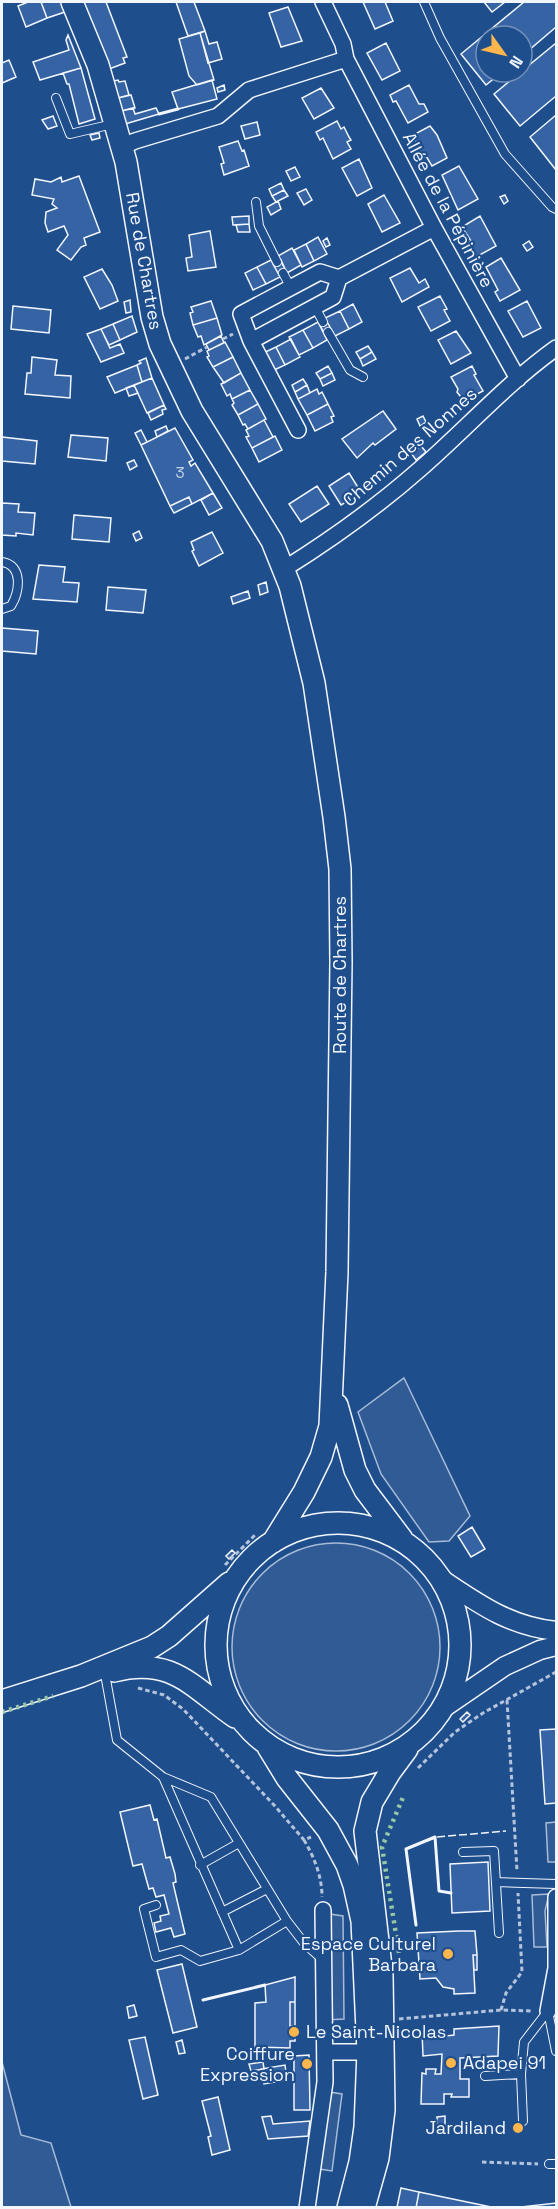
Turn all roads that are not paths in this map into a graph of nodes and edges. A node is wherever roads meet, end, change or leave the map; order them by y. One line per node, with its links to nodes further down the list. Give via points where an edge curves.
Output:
1 (72, 2): 6 (main road, Rue de Chartres, via 98,65)
2 (323, 2): 4 (street, Allée de la Pépinière)
3 (424, 2): 9 (lane, via 505,154)
4 (346, 59): 7 (street, via 249,90 218,116); 10 (street, Allée de la Pépinière)
5 (56, 98): 6 (lane, via 70,134)
6 (114, 124): 7 (main road, Rue de Chartres)
7 (121, 147): 24 (main road, Rue de Chartres, via 160,344 192,411 272,541)
8 (256, 202): 11 (lane, via 259,226)
9 (556, 209)
10 (434, 228): 13 (street); 21 (street, Allée de la Pépinière)
11 (277, 262)
12 (283, 273): 14 (lane)
13 (339, 278): 14 (street, via 320,272); 15 (street, via 333,297)
14 (291, 288): 18 (street, via 241,314)
15 (315, 307): 16 (lane); 18 (street)
16 (322, 322)
17 (328, 332): 20 (lane, via 350,370)
18 (251, 341): 22 (street)
19 (556, 348): 21 (street, Chemin des Nonnes)
20 (363, 377)
21 (518, 379): 24 (street, Chemin des Nonnes, via 371,511)
22 (298, 430)
23 (2, 562): 25 (lane, via 18,573 16,599)
24 (284, 569): 26 (main road, Route de Chartres, via 314,683 340,870)
25 (2, 609)
26 (333, 1387): 27 (main road, Route de Chartres, via 330,1426 321,1457 303,1492); 28 (main road, Route de Chartres, via 355,1470 365,1490)
27 (265, 1537): 28 (main road, via 339,1523 374,1528); 29 (main road, via 253,1558)
28 (405, 1543): 30 (main road)
29 (229, 1573): 33 (main road, via 169,1636); 37 (main road, via 215,1641 224,1692)
30 (440, 1578): 31 (street, via 513,1622); 36 (main road, via 455,1609 460,1644 456,1678)
31 (556, 1631)
32 (556, 1646): 36 (street, via 505,1666)
33 (81, 1676): 34 (main road); 35 (main road)
34 (106, 1680): 37 (main road, via 138,1667 174,1672); 40 (lane, via 117,1740)
35 (2, 1701)
36 (442, 1709): 38 (main road)
37 (241, 1722): 39 (main road)
38 (411, 1743): 39 (main road, via 374,1762 331,1768 298,1762); 59 (main road, via 372,1802 365,1831 382,1975)
39 (267, 1746): 59 (main road, via 328,1830 347,1865 360,1914)
40 (163, 1777): 41 (lane, via 211,1797); 43 (lane)
41 (239, 1843): 43 (lane); 46 (lane)
42 (463, 1852): 44 (lane, via 494,1851)
43 (200, 1865): 50 (lane)
44 (496, 1882): 45 (lane); 52 (lane)
45 (556, 1884)
46 (267, 1889): 50 (lane); 51 (lane)
47 (556, 1897): 55 (street)
48 (156, 1905): 53 (lane, via 144,1909 156,1956 180,1950 200,1961)
49 (323, 1910): 54 (street)
50 (222, 1912): 53 (lane)
51 (286, 1921): 53 (lane); 54 (lane)
52 (499, 1934)
53 (239, 1950)
54 (324, 1961): 58 (street)
55 (554, 1986): 56 (street)
56 (548, 2011): 57 (lane); 60 (lane, via 524,2042)
57 (556, 2051)
58 (326, 2052): 59 (street); 63 (street)
59 (375, 2052): 64 (main road, via 360,2162); 65 (main road, via 384,2110)
60 (521, 2074): 61 (lane); 62 (lane)
61 (485, 2076)
62 (524, 2121)
63 (307, 2208)
64 (348, 2208)
65 (364, 2208)

